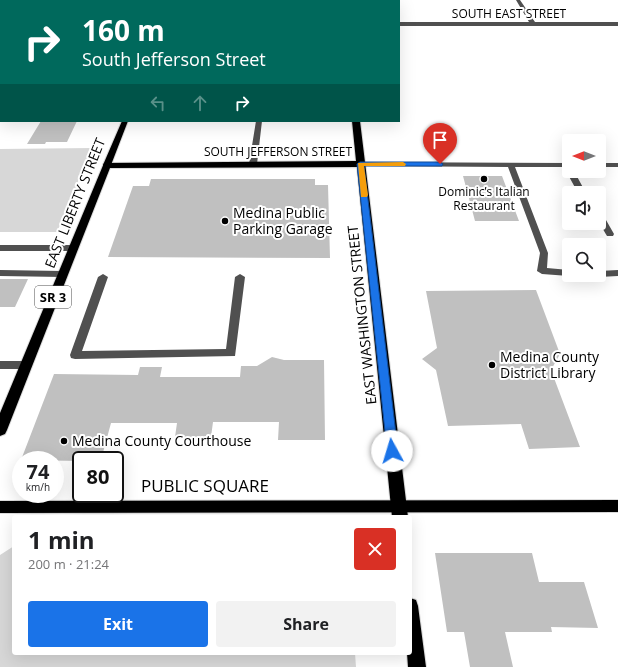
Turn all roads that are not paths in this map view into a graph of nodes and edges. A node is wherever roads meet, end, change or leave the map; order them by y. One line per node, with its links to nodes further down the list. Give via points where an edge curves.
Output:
1 (518, 0): 3 (street)
2 (400, 24): 3 (street, SOUTH EAST STREET)
3 (533, 24): 4 (street, SOUTH EAST STREET)
4 (618, 24)
5 (125, 122): 8 (main road, EAST LIBERTY STREET / SR 3)
6 (259, 122): 9 (street)
7 (356, 122): 10 (highway, EAST WASHINGTON STREET)
8 (107, 164): 9 (highway, SOUTH JEFFERSON STREET); 18 (highway, EAST LIBERTY STREET / SR 3)
9 (253, 164): 10 (highway, SOUTH JEFFERSON STREET)
10 (360, 164): 11 (street, SOUTH JEFFERSON STREET); 31 (highway, EAST WASHINGTON STREET)
11 (511, 164): 14 (street, SOUTH JEFFERSON STREET); 19 (street, via 544,253 542,271)
12 (606, 165): 13 (street)
13 (618, 165)
14 (562, 167)
15 (606, 227): 16 (street)
16 (610, 234)
17 (0, 248): 18 (street)
18 (73, 248): 22 (highway, EAST LIBERTY STREET / SR 3)
19 (562, 272)
20 (0, 273): 22 (street)
21 (618, 273): 23 (street)
22 (62, 274): 27 (highway, EAST LIBERTY STREET / SR 3)
23 (606, 274)
24 (103, 277): 25 (street, via 75,355 230,353)
25 (240, 277)
26 (0, 365): 27 (street)
27 (25, 365): 28 (highway, EAST LIBERTY STREET / SR 3)
28 (0, 430)
29 (618, 506): 31 (main road, PUBLIC SQUARE)
30 (0, 507): 31 (main road, PUBLIC SQUARE)
31 (399, 511)
32 (412, 623): 33 (highway)
33 (417, 667)

